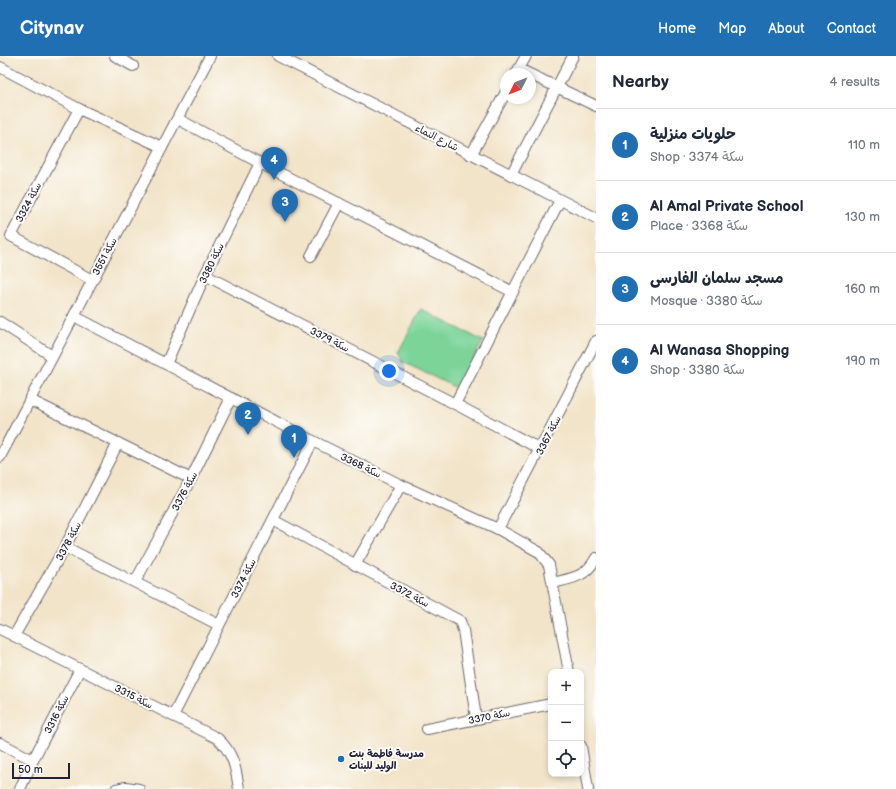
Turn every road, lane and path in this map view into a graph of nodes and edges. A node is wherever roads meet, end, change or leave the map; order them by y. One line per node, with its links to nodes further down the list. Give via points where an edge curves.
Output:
1 (114, 56): 6 (street)
2 (210, 56): 14 (street, سكة 3551)
3 (278, 56): 16 (street, شارع النماء)
4 (526, 56): 8 (street)
5 (573, 56): 10 (street)
6 (133, 66)
7 (0, 67): 13 (street)
8 (519, 68)
9 (536, 79): 10 (street)
10 (557, 87): 12 (street); 18 (street)
11 (500, 103): 16 (street)
12 (596, 106)
13 (79, 109): 15 (street); 24 (street, سكة 3324, via 10,236)
14 (178, 118): 15 (street, سكة 3551); 17 (street)
15 (162, 147): 24 (street, سكة 3551)
16 (471, 155): 18 (street, شارع النماء)
17 (260, 163): 20 (street); 23 (street, سكة 3380)
18 (511, 175): 19 (street, شارع النماء)
19 (560, 200): 21 (street, شارع النماء); 25 (street)
20 (339, 203): 22 (street); 25 (street)
21 (596, 218)
22 (311, 256)
23 (205, 275): 30 (street, سكة 3380); 33 (street, سكة 3379)
24 (92, 280): 26 (street, سكة 3551)
25 (513, 292): 33 (street)
26 (74, 316): 29 (street, سكة 3551); 30 (street, سكة 3368)
27 (0, 322): 29 (street)
28 (596, 341): 36 (street, سكة 3367)
29 (52, 356): 32 (street, سكة 3551)
30 (166, 364): 31 (street, سكة 3368)
31 (231, 398): 34 (street, سكة 3368); 38 (street, سكة 3376)
32 (30, 400): 35 (street); 37 (street, سكة 3551)
33 (454, 404): 36 (street, سكة 3379)
34 (313, 441): 39 (street, سكة 3368); 40 (street, سكة 3374)
35 (118, 443): 38 (street); 42 (street, سكة 3378)
36 (540, 450): 41 (street, سكة 3367)
37 (0, 457)
38 (191, 479): 45 (street, سكة 3376)
39 (401, 485): 41 (street, سكة 3368); 44 (street)
40 (273, 520): 44 (street, سكة 3372); 47 (street, سكة 3374)
41 (498, 529): 46 (street, سكة 3368, via 539,552 549,565)
42 (65, 547): 45 (street); 49 (street, سكة 3378)
43 (596, 558): 46 (street, via 581,575)
44 (355, 565): 54 (street, سكة 3372, via 460,621)
45 (135, 582): 47 (street)
46 (553, 583): 51 (street, سكة 3368)
47 (219, 625): 53 (street, سكة 3374)
48 (0, 628): 49 (street, سكة 3315)
49 (14, 636): 50 (street, سكة 3315)
50 (80, 669): 53 (street, سكة 3315); 57 (street, سكة 3316)
51 (568, 669)
52 (548, 705): 54 (street, سكة 3370)
53 (173, 716): 62 (street, سكة 3315, via 224,744 233,758)
54 (476, 718): 55 (street, سكة 3370)
55 (427, 729)
56 (0, 743): 57 (street)
57 (33, 760): 59 (street, سكة 3316)
58 (584, 764): 63 (street)
59 (20, 789)
60 (116, 789): 61 (street)
61 (139, 789)
62 (239, 789)
63 (588, 789)

